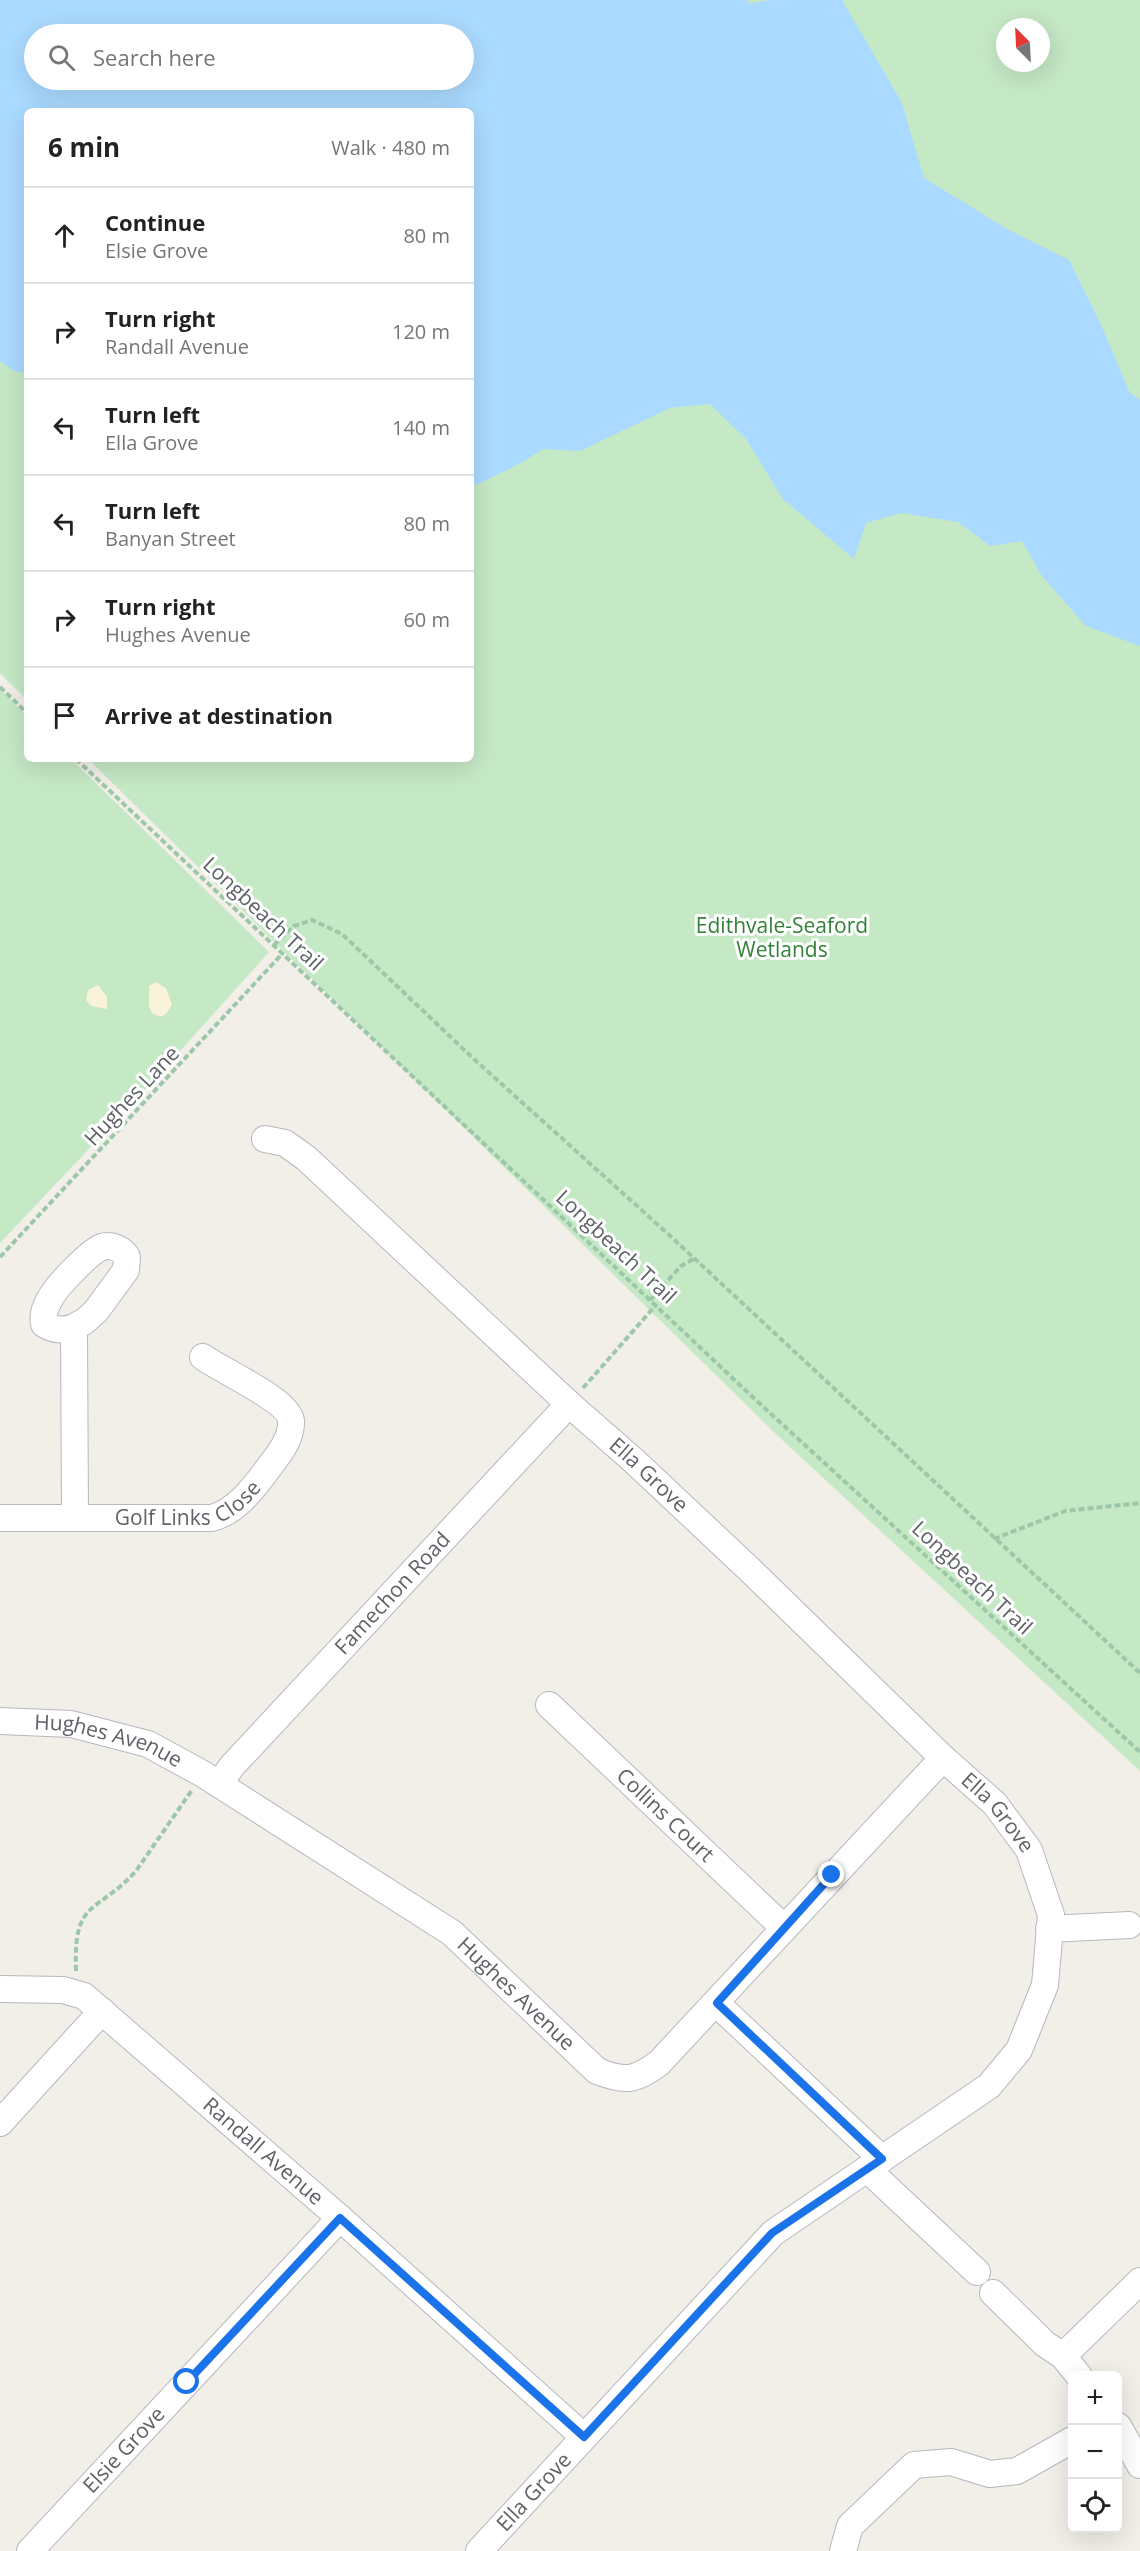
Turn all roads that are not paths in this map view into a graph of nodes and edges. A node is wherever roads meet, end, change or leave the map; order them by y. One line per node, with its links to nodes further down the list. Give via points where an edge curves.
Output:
1 (266, 1139): 4 (street, Ella Grove, via 285,1143 306,1158)
2 (74, 1327): 5 (street, Golf Links Close)
3 (203, 1357): 5 (street, Golf Links Close, via 258,1389 289,1416 286,1442 266,1472 233,1508 212,1518)
4 (569, 1404): 9 (street, Ella Grove, via 724,1546); 10 (street, Famechon Road, via 232,1766)
5 (75, 1517): 6 (street, Golf Links Close)
6 (0, 1518)
7 (549, 1705): 12 (street, Collins Court)
8 (0, 1721): 10 (street, Hughes Avenue, via 71,1724 148,1744)
9 (943, 1758): 12 (street, Hughes Avenue); 13 (street, Ella Grove, via 995,1804 1029,1850 1051,1915)
10 (211, 1779): 15 (street, Hughes Avenue, via 452,1933 597,2071 626,2079 642,2076)
11 (1129, 1925): 13 (street)
12 (783, 1927): 15 (street, Hughes Avenue)
13 (1049, 1929): 18 (street, Ella Grove, via 1046,1985 1019,2050 989,2086)
14 (0, 1989): 16 (street, Randall Avenue, via 73,1991)
15 (717, 2003): 18 (street)
16 (102, 2011): 17 (street); 19 (street, Randall Avenue)
17 (0, 2123)
18 (874, 2164): 20 (street); 25 (street, Ella Grove, via 772,2233)
19 (340, 2218): 25 (street, Randall Avenue); 28 (street, Elsie Grove)
20 (977, 2272)
21 (1140, 2281): 23 (street)
22 (993, 2293): 23 (street)
23 (1071, 2366)
24 (1122, 2433): 27 (street)
25 (584, 2437): 29 (street, Ella Grove)
26 (1068, 2442): 30 (street, via 1017,2471 990,2474 951,2462 914,2465 850,2526)
27 (1140, 2465)
28 (30, 2551)
29 (479, 2551)
30 (843, 2551)

